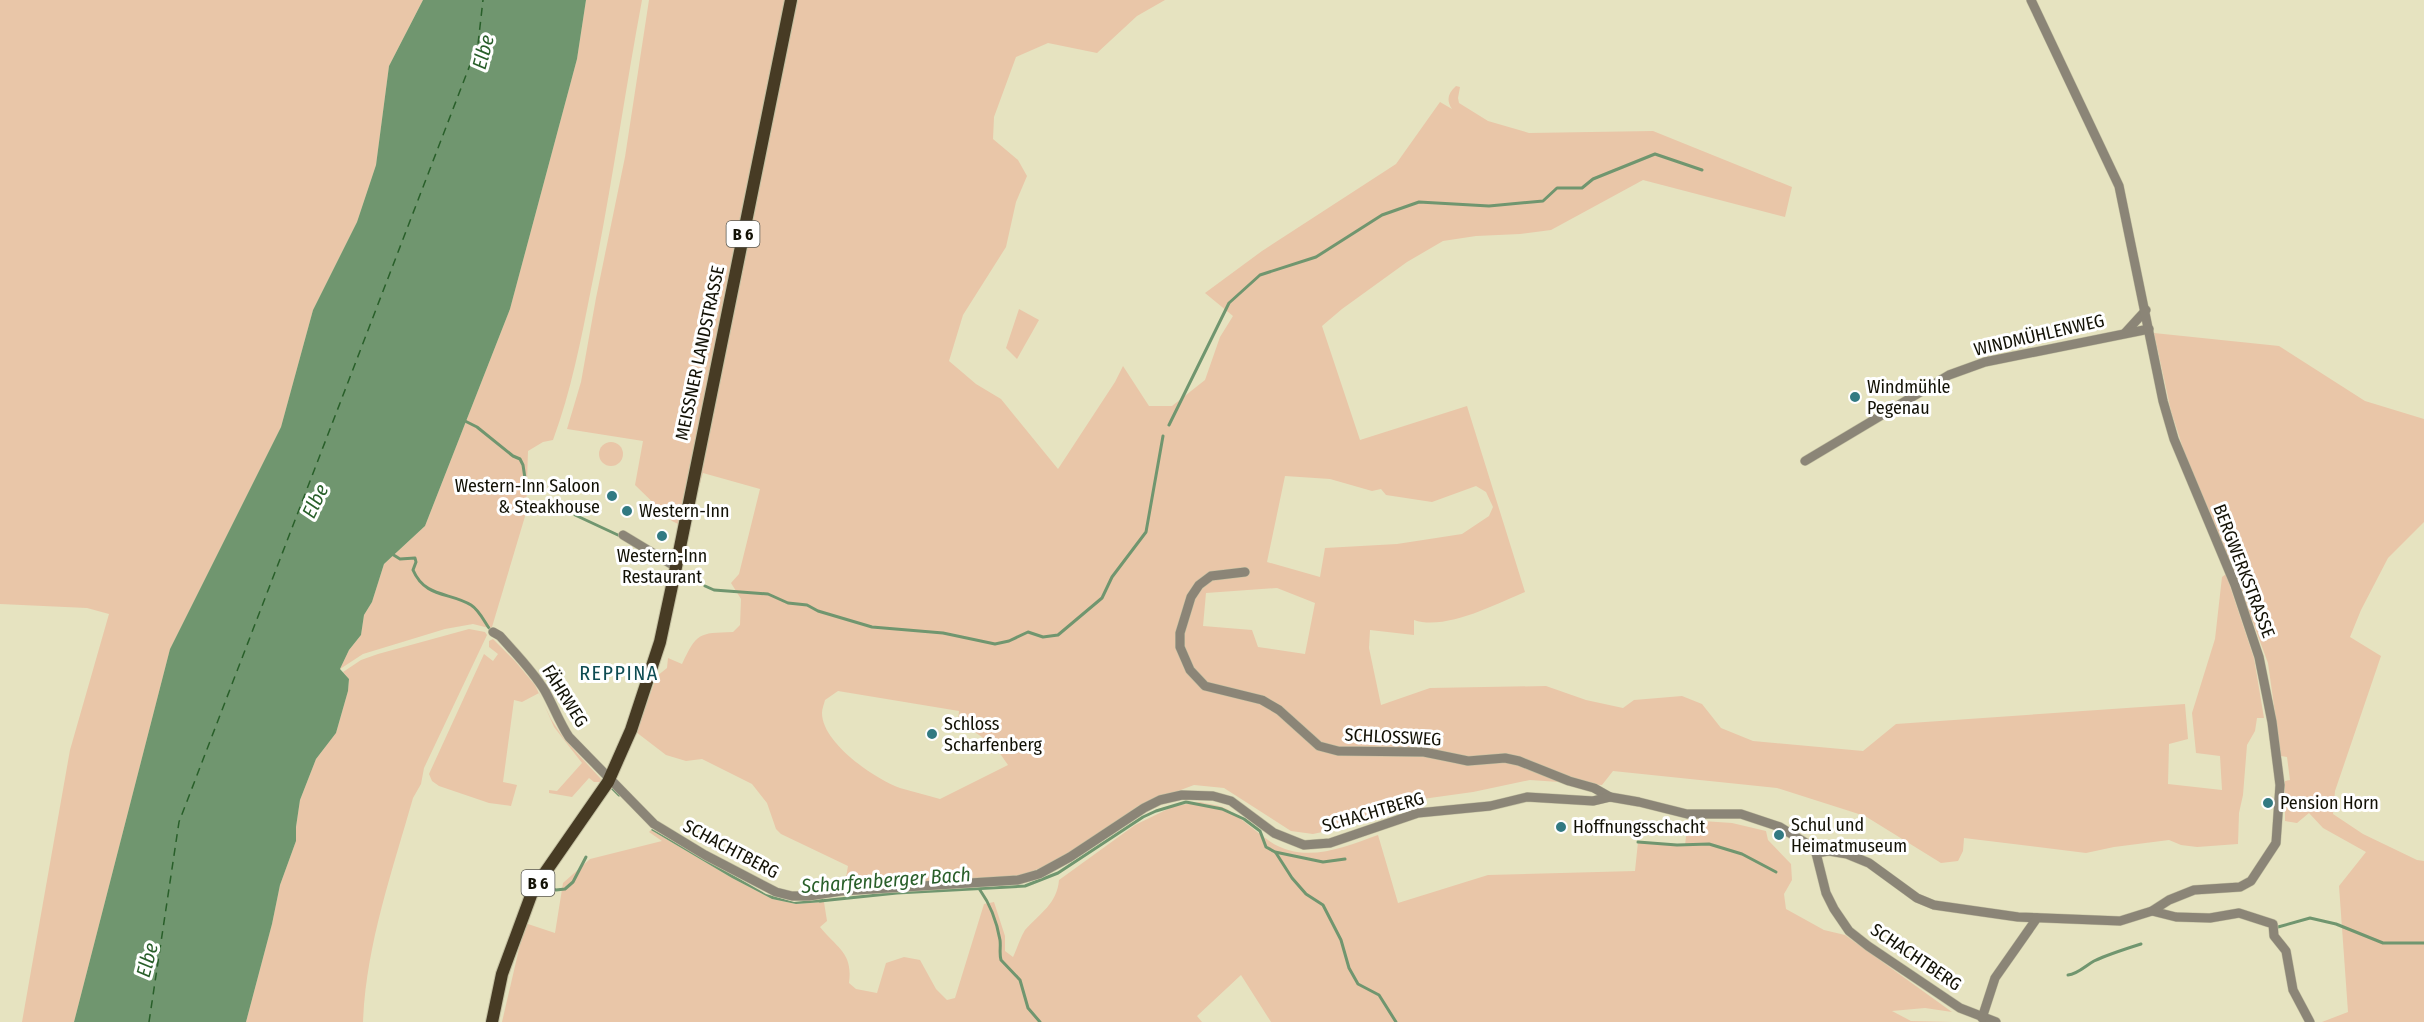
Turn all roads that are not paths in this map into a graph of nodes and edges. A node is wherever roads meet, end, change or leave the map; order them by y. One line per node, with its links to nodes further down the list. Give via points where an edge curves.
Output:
1 (791, 0): 8 (main road, MEISSNER LANDSTRASSE / B 6)
2 (2031, 0): 3 (street, BERGWERKSTRASSE, via 2119,186)
3 (2146, 310): 4 (street, BERGWERKSTRASSE); 5 (street, WINDMÜHLENWEG)
4 (2149, 329): 5 (street, WINDMÜHLENWEG); 14 (street, BERGWERKSTRASSE, via 2174,439 2235,585 2259,657 2280,785 2276,843 2251,881 2240,887 2194,890)
5 (2125, 333): 6 (street, WINDMÜHLENWEG, via 1985,362 1949,375)
6 (1805, 460)
7 (623, 535): 8 (street)
8 (676, 567): 11 (main road, B 6, via 649,681)
9 (1245, 572): 12 (street, SCHLOSSWEG, via 1211,576 1199,585 1185,613 1180,647 1190,670 1205,686 1262,700 1319,746 1338,751 1424,752 1468,761 1505,758)
10 (493, 632): 11 (street, FÄHRWEG, via 533,675 569,737)
11 (608, 782): 12 (street, SCHACHTBERG, via 664,832 761,886 800,896 1027,878 1070,857 1144,808 1182,795 1231,801 1274,833 1304,845 1330,843 1418,813 1490,806 1527,797 1593,801); 17 (main road, B 6, via 533,890 496,994)
12 (1610, 797): 13 (street, SCHACHTBERG, via 1687,814 1741,814 1770,822)
13 (1816, 853): 15 (street, BERGWERKSTRASSE, via 1847,854 1869,863 1917,898 1934,905); 16 (street, SCHACHTBERG, via 1826,893 1849,931 1960,1008)
14 (2152, 911): 15 (street, BERGWERKSTRASSE, via 2120,921); 19 (street, via 2176,917 2210,918 2239,913 2273,924 2274,936 2286,951 2294,990)
15 (2037, 918): 16 (street, via 1995,978)
16 (1982, 1018): 18 (street, SCHACHTBERG)
17 (492, 1022)
18 (1996, 1022)
19 (2310, 1022)

